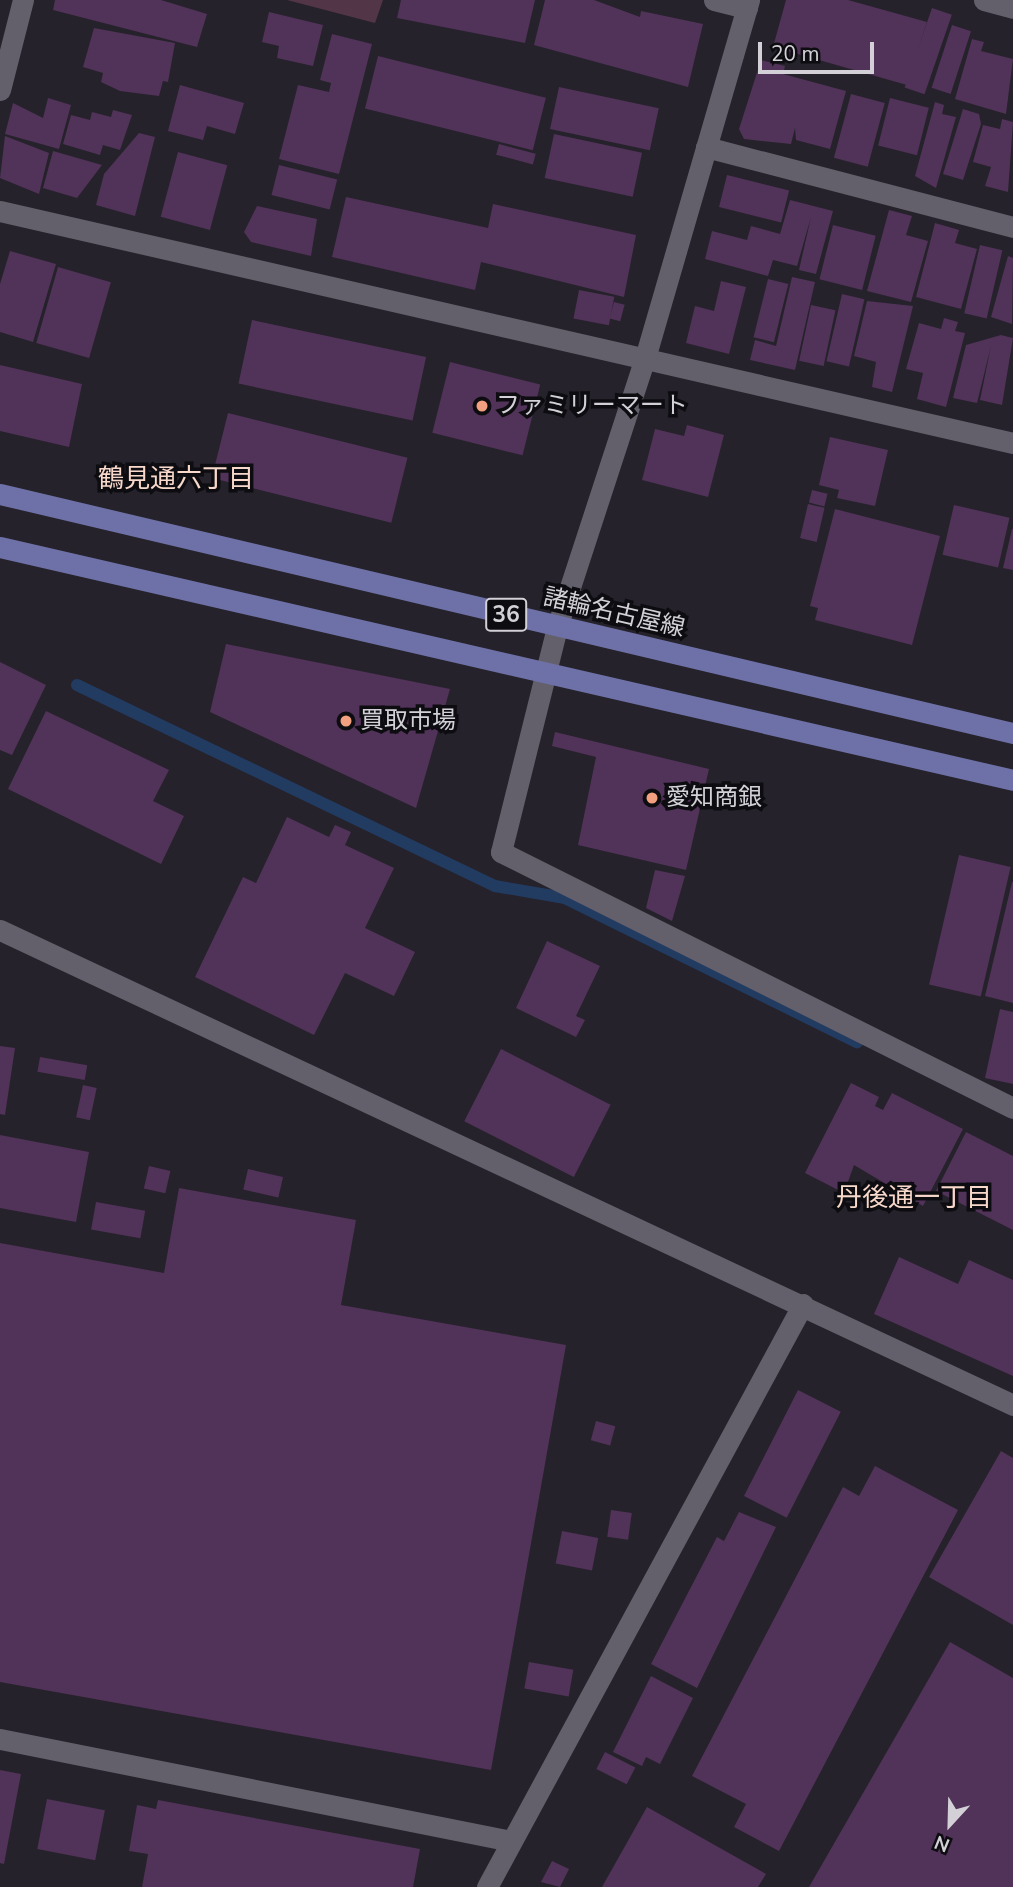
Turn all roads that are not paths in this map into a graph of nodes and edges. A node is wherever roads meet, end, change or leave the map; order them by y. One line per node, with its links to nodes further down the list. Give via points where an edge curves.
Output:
1 (23, 0): 6 (street)
2 (715, 0): 4 (street)
3 (984, 0): 5 (street)
4 (748, 4): 7 (street)
5 (1013, 8)
6 (0, 90)
7 (706, 147): 9 (street); 10 (street)
8 (0, 211): 10 (street)
9 (1013, 227)
10 (645, 358): 11 (street); 14 (street)
11 (1013, 443)
12 (0, 494): 14 (main road, 諸輪名古屋線 / 36)
13 (0, 547): 15 (main road, 36)
14 (557, 627): 15 (street); 16 (main road, 諸輪名古屋線 / 36)
15 (546, 672): 17 (main road, 36); 19 (street, via 501,852)
16 (1013, 733)
17 (1013, 780)
18 (0, 930): 20 (street)
19 (1013, 1108)
20 (803, 1304): 21 (street); 23 (street)
21 (1013, 1405)
22 (0, 1740): 23 (street)
23 (511, 1841): 24 (street)
24 (487, 1887)

